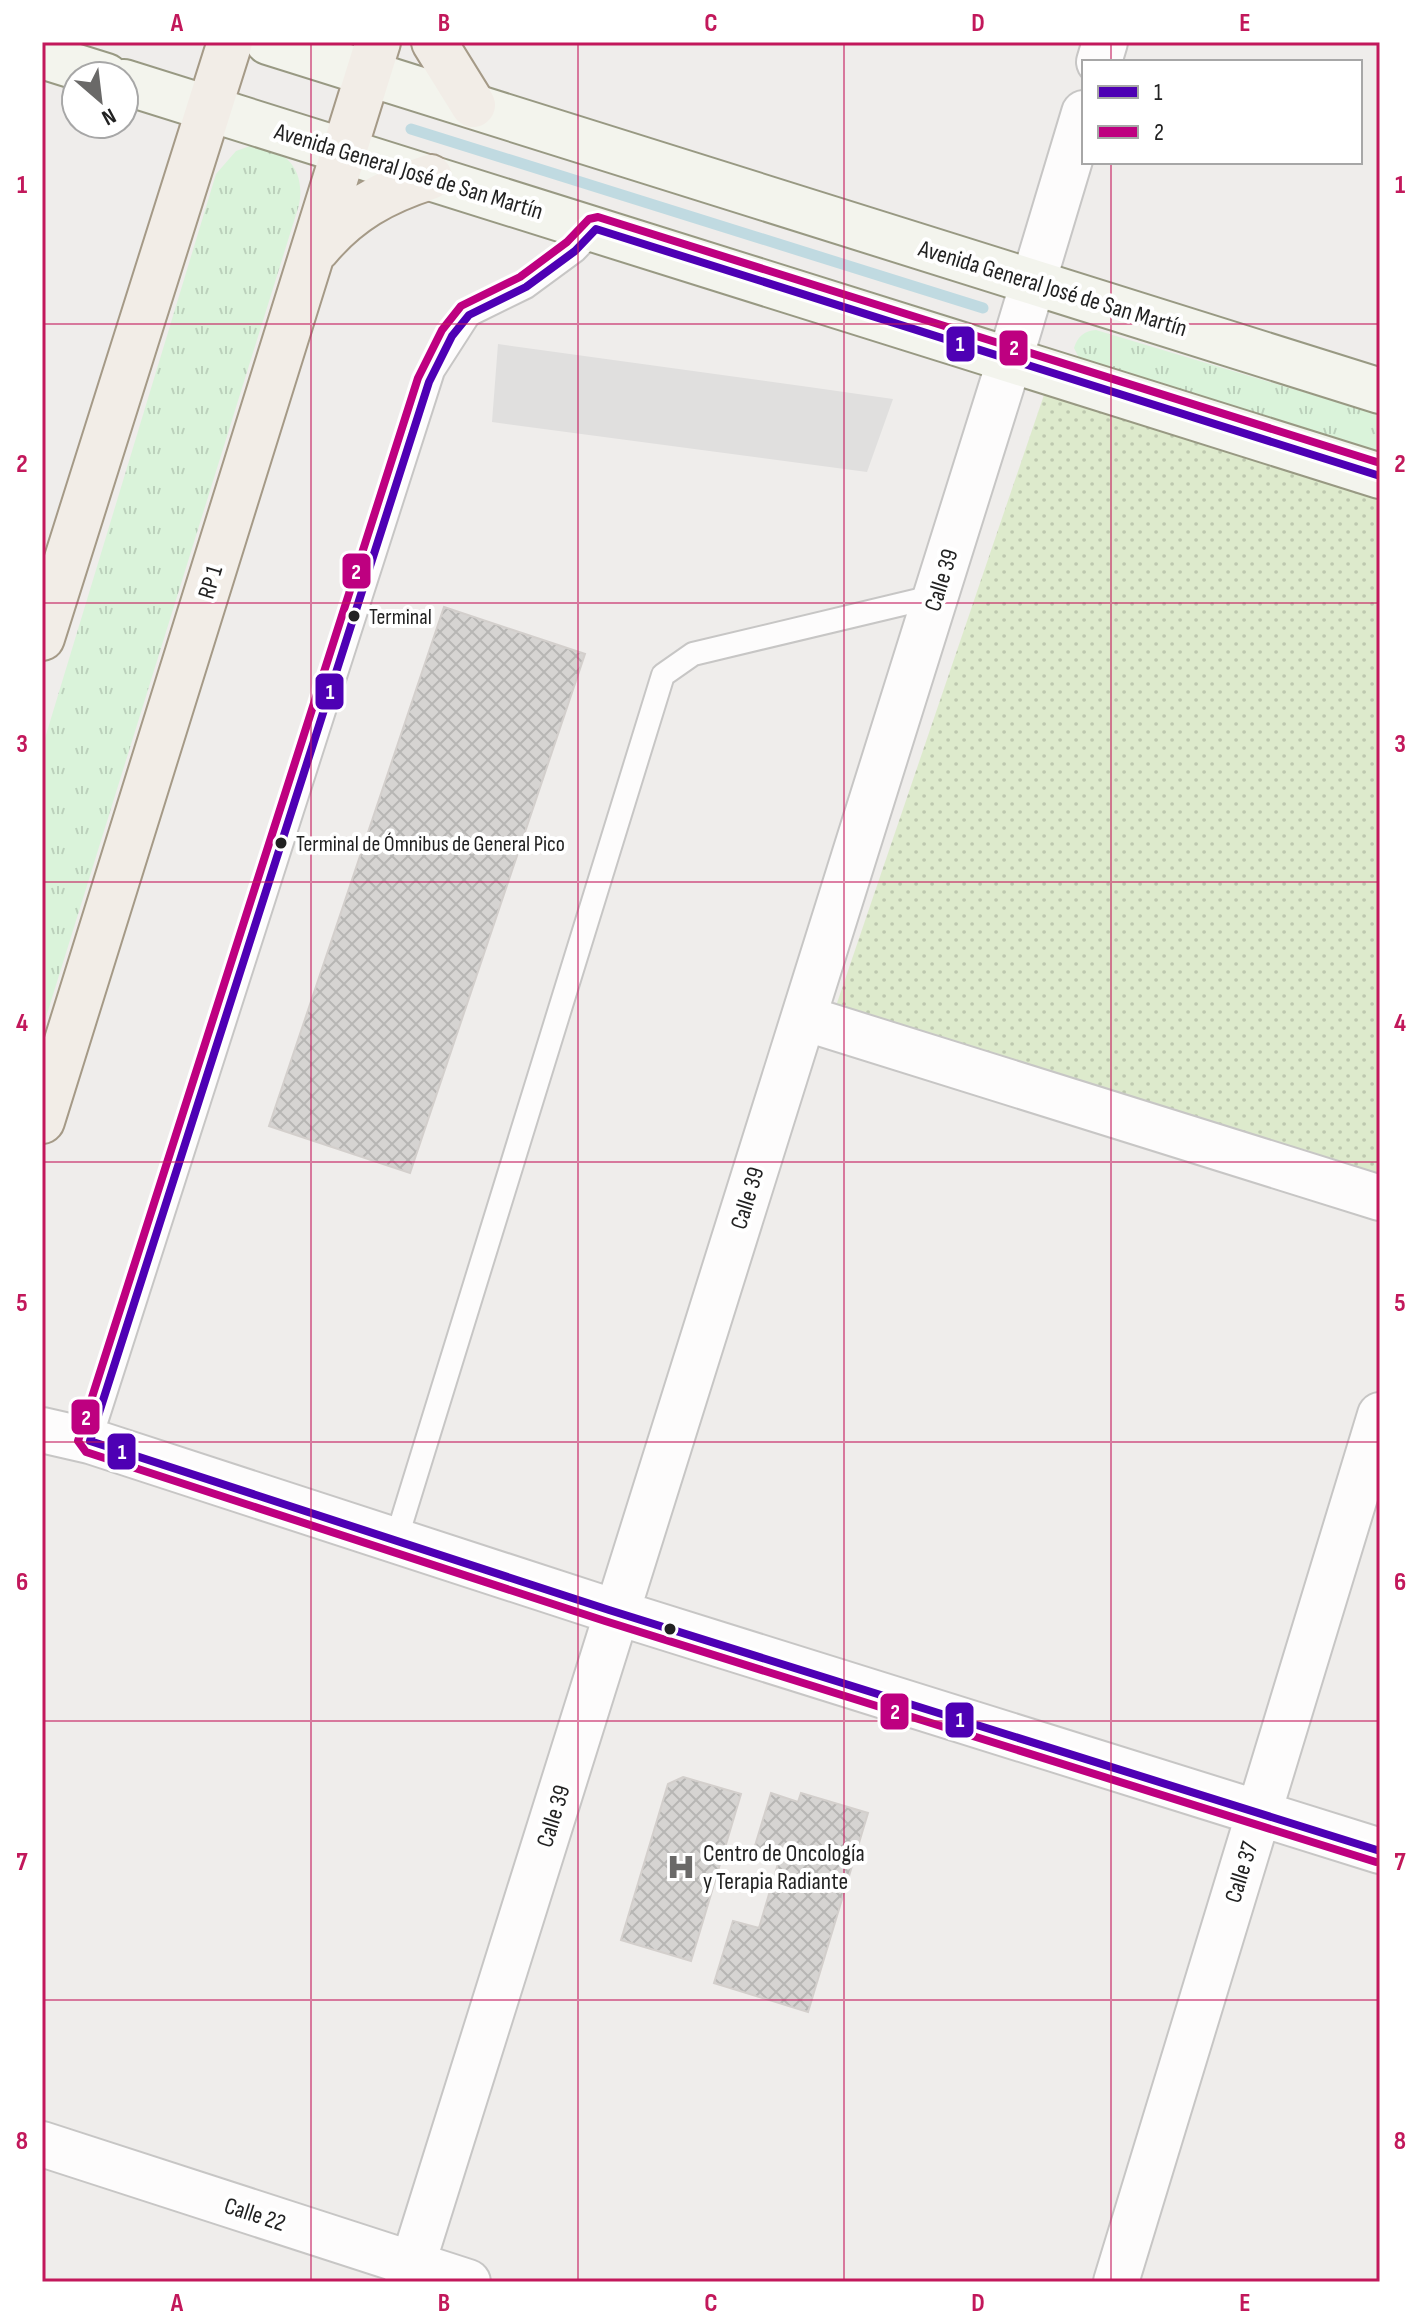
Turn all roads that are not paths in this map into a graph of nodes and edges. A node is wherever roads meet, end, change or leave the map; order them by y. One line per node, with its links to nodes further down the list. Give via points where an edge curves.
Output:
1 (230, 42): 7 (main road)
2 (268, 42): 4 (main road, Avenida General José de San Martín)
3 (434, 42): 6 (main road)
4 (373, 58): 6 (main road, Avenida General José de San Martín); 9 (main road, RP 1)
5 (140, 87): 7 (main road, Avenida General José de San Martín)
6 (473, 105): 13 (main road, Avenida General José de San Martín)
7 (208, 108): 9 (main road, Avenida General José de San Martín); 18 (main road)
8 (1082, 120): 13 (street, Calle 39)
9 (346, 151): 10 (main road, Avenida General José de San Martín); 12 (main road, RP 1)
10 (430, 177): 11 (main road, Avenida General José de San Martín); 12 (main road, via 373,199)
11 (596, 229): 14 (main road, Avenida General José de San Martín); 24 (lane, via 526,287 469,315 433,371)
12 (313, 253): 20 (main road, RP 1)
13 (1034, 282): 14 (street, Calle 39); 15 (main road, Avenida General José de San Martín)
14 (1010, 359): 16 (main road, Avenida General José de San Martín); 17 (street, Calle 39)
15 (1380, 391)
16 (1380, 476)
17 (936, 596): 19 (street, Calle 39); 25 (lane, via 693,654 663,675)
18 (42, 638)
19 (804, 1018): 21 (street); 26 (street, Calle 39)
20 (42, 1121)
21 (1380, 1198)
22 (1380, 1415): 27 (street, Calle 37)
23 (42, 1430): 24 (street)
24 (90, 1441): 25 (street)
25 (396, 1540): 26 (street)
26 (617, 1612): 27 (street); 30 (street, Calle 39)
27 (1259, 1811): 28 (street); 32 (street, Calle 37)
28 (1380, 1851)
29 (42, 2144): 30 (street, Calle 22)
30 (410, 2274): 31 (street, Calle 22)
31 (468, 2282)
32 (1116, 2282)

